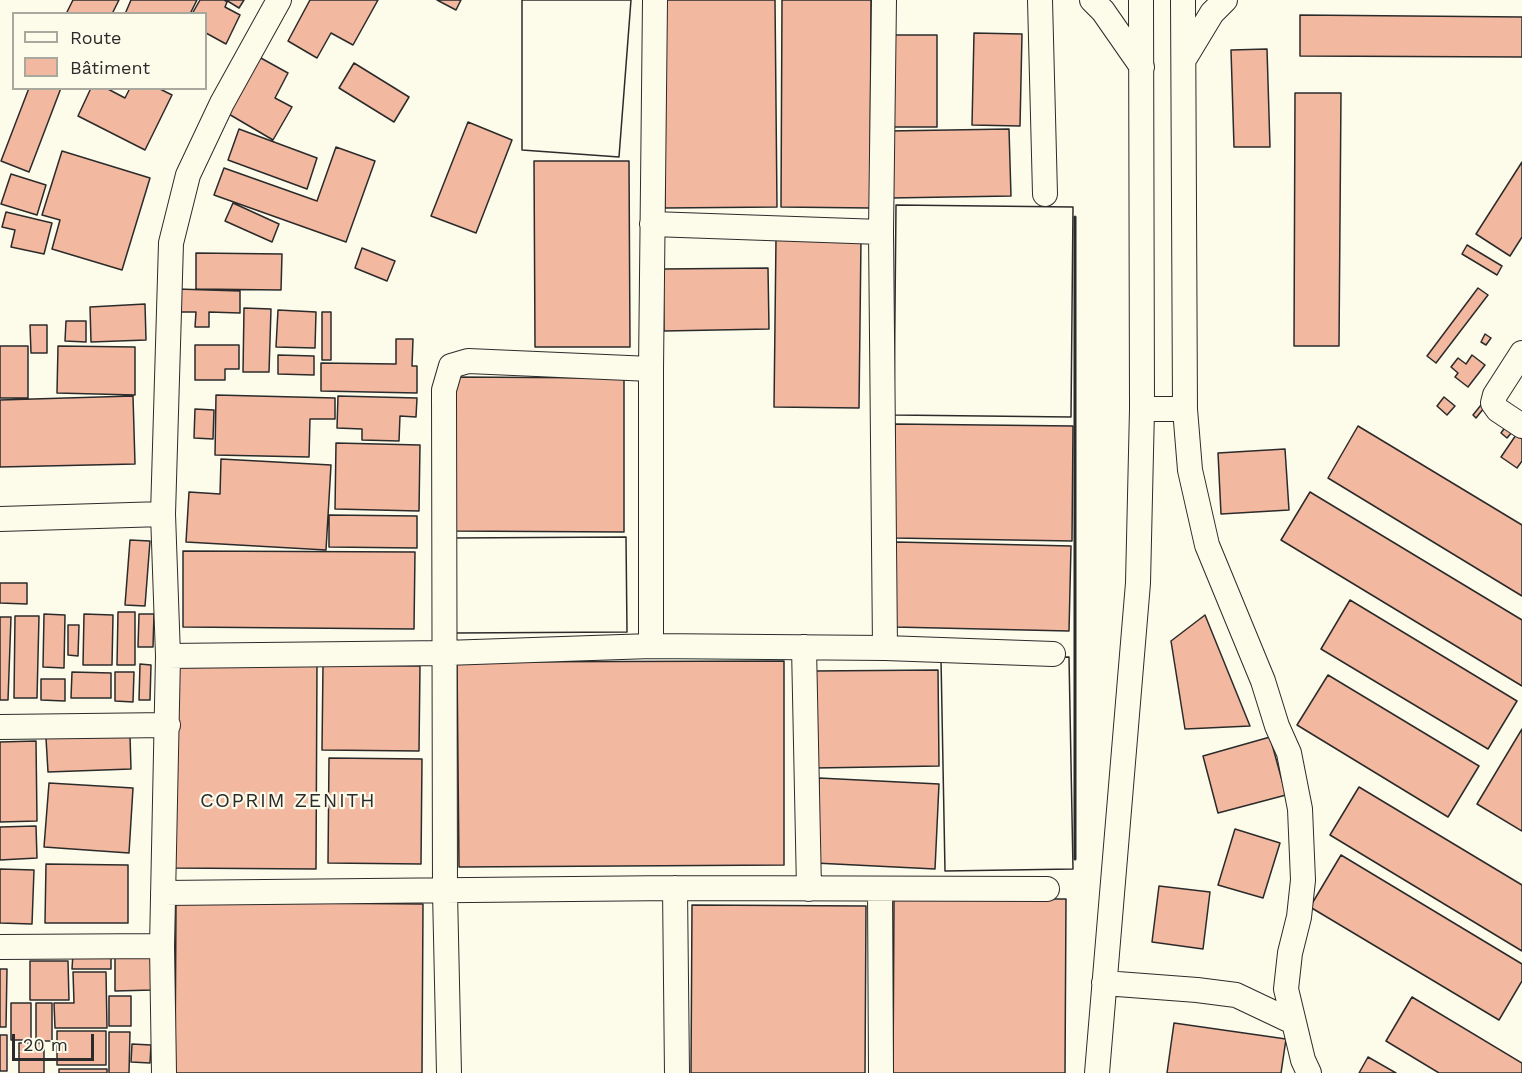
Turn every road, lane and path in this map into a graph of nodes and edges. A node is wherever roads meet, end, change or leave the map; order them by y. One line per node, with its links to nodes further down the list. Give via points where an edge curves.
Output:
1 (279, 0): 19 (street, via 222,103 188,175 171,243)
2 (655, 0): 12 (street)
3 (884, 0): 13 (street)
4 (1040, 0): 11 (street)
5 (1092, 0): 10 (street)
6 (1141, 0): 10 (street)
7 (1183, 0): 9 (street)
8 (1224, 0): 9 (street)
9 (1185, 58): 17 (street)
10 (1142, 67): 16 (street)
11 (1045, 194)
12 (652, 224): 13 (street); 15 (street)
13 (881, 232): 23 (street)
14 (1522, 353): 18 (street, via 1493,403)
15 (651, 369): 21 (street); 24 (street, via 468,361 451,366 444,390)
16 (1142, 409): 17 (street); 37 (street, via 1138,583)
17 (1185, 409): 38 (street, via 1190,470 1207,545 1289,753 1300,809 1303,880 1286,989)
18 (1522, 426)
19 (163, 513): 20 (street); 26 (street)
20 (0, 519)
21 (651, 646): 22 (street); 24 (street)
22 (804, 647): 23 (street); 30 (street)
23 (885, 648): 25 (street)
24 (445, 653): 26 (street); 33 (street)
25 (1053, 654)
26 (168, 656): 27 (street)
27 (168, 725): 28 (street); 34 (street)
28 (0, 728)
29 (675, 888): 30 (street); 33 (street); 41 (street)
30 (809, 889): 31 (street)
31 (880, 889): 32 (street); 42 (street)
32 (1047, 889)
33 (445, 892): 34 (street); 40 (street)
34 (163, 893): 35 (street)
35 (162, 946): 36 (street); 39 (street)
36 (0, 947)
37 (1104, 983): 38 (street, via 1236,995); 43 (street)
38 (1293, 1022): 44 (street)
39 (164, 1073)
40 (449, 1073)
41 (677, 1073)
42 (881, 1073)
43 (1097, 1073)
44 (1309, 1073)

